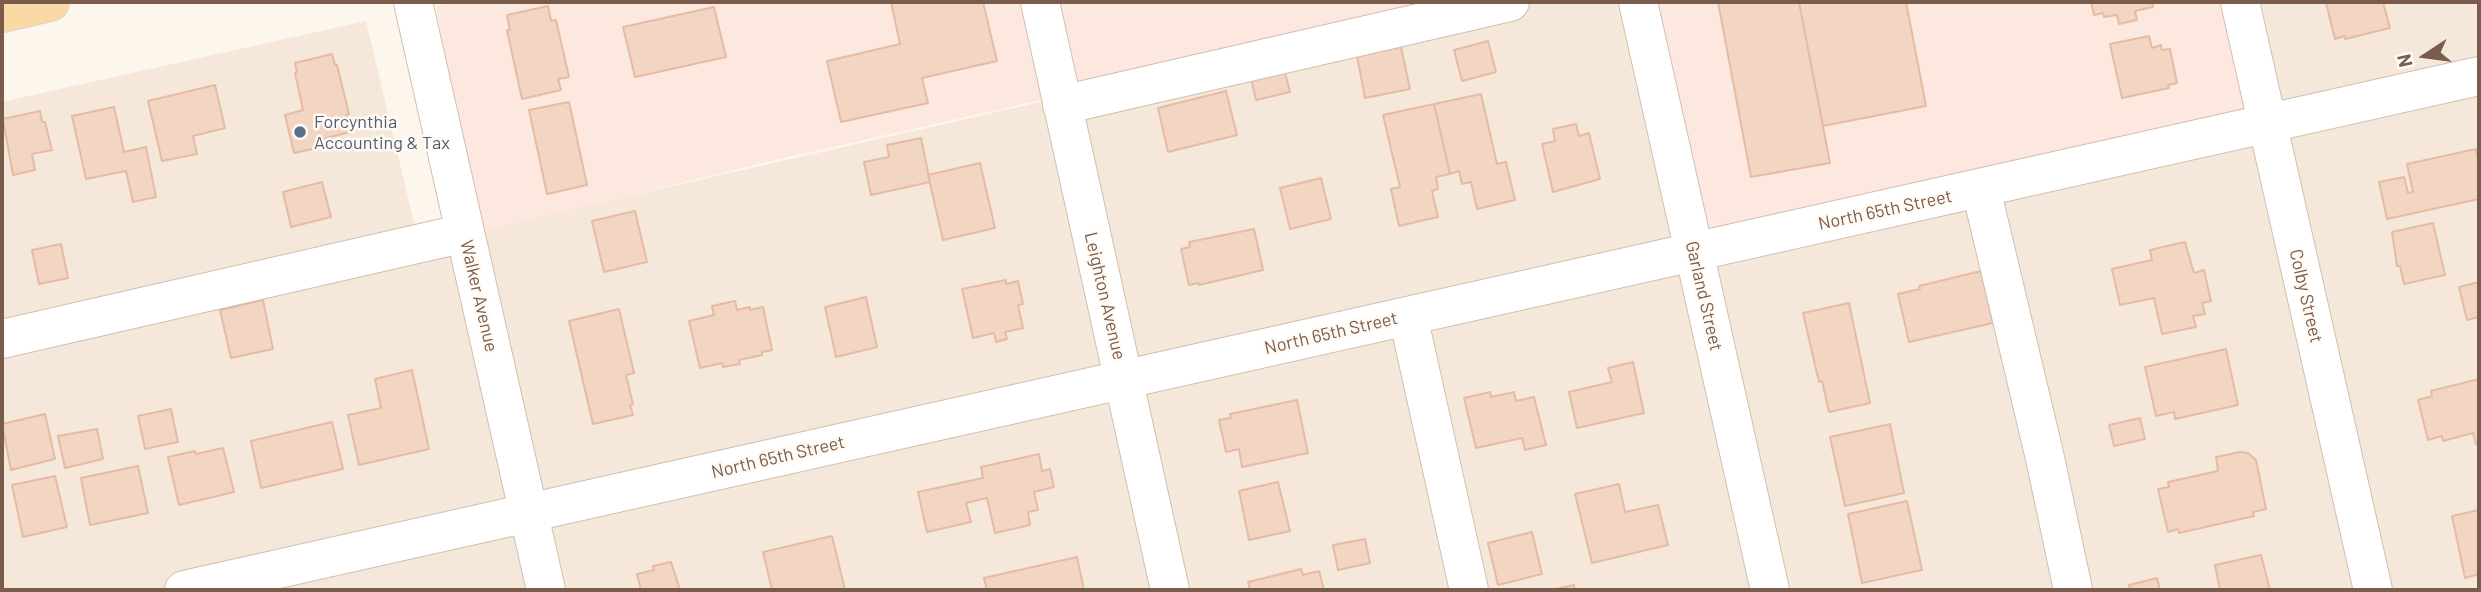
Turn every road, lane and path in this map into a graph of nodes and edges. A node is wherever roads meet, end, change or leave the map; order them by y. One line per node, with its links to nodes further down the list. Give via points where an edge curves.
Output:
1 (50, 2): 7 (main road)
2 (413, 2): 12 (street, Walker Avenue)
3 (1040, 2): 9 (street, Leighton Avenue)
4 (1510, 2): 9 (street)
5 (1638, 2): 13 (street, Garland Street)
6 (2240, 2): 10 (street, Colby Street)
7 (2, 13)
8 (2479, 76): 10 (street, North 65th Street)
9 (1062, 105): 16 (street, Leighton Avenue)
10 (2268, 124): 11 (street, North 65th Street); 24 (street, Colby Street)
11 (1981, 189): 13 (street, North 65th Street); 23 (street)
12 (465, 233): 15 (street); 17 (street, Walker Avenue)
13 (1694, 251): 14 (street, North 65th Street); 22 (street, Garland Street)
14 (1408, 316): 16 (street, North 65th Street); 21 (street)
15 (2, 339)
16 (1123, 379): 17 (street, North 65th Street); 20 (street, Leighton Avenue)
17 (529, 513): 18 (street, North 65th Street); 19 (street, Walker Avenue)
18 (184, 590)
19 (546, 590)
20 (1170, 590)
21 (1469, 590)
22 (1770, 590)
23 (2073, 590)
24 (2373, 590)

